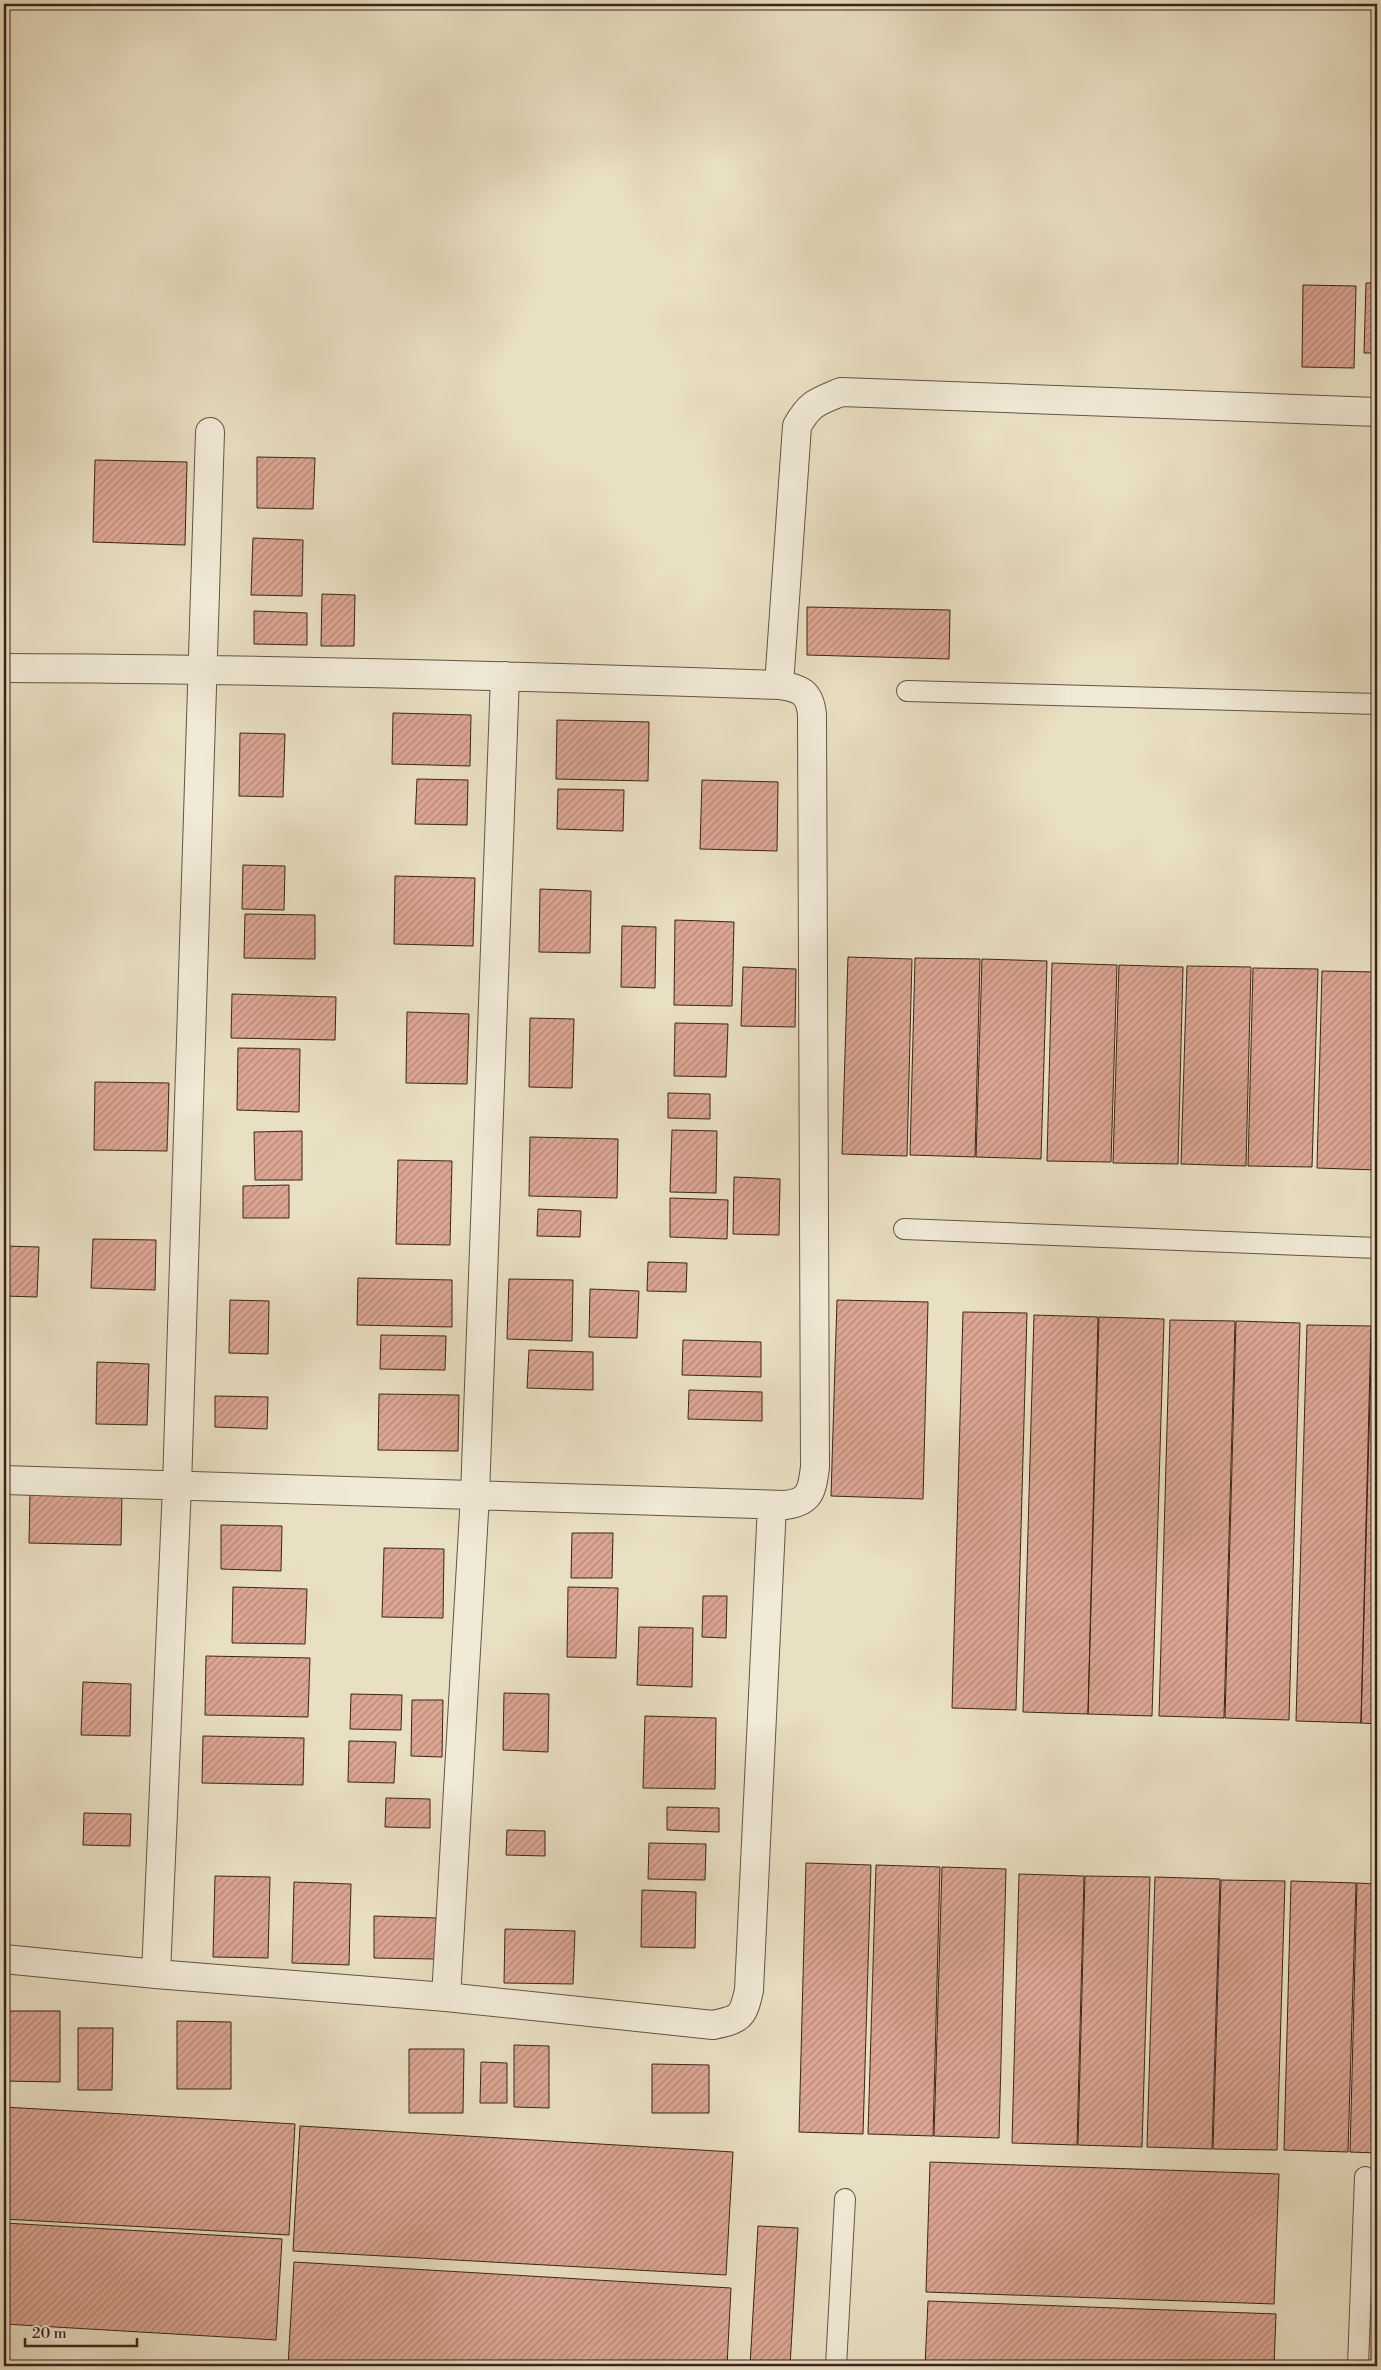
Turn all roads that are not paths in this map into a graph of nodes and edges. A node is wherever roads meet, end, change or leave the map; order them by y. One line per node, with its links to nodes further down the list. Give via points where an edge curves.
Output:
1 (1377, 412): 6 (street, via 841,392 820,401 807,409 797,426)
2 (210, 432): 4 (street)
3 (4, 668): 4 (street)
4 (202, 668): 5 (street); 12 (street)
5 (505, 676): 6 (street); 13 (street)
6 (779, 685): 14 (street, via 805,694 812,715 815,1467 806,1498 795,1504)
7 (907, 691): 8 (lane)
8 (1377, 704)
9 (904, 1229): 10 (lane)
10 (1377, 1248)
11 (4, 1480): 12 (street)
12 (177, 1486): 13 (street); 16 (street)
13 (475, 1496): 14 (street); 17 (street)
14 (772, 1505): 17 (street, via 749,1990 745,2010 734,2020 713,2025)
15 (4, 1959): 16 (street)
16 (156, 1974): 17 (street)
17 (446, 1998)
18 (1365, 2177): 20 (lane)
19 (845, 2199): 21 (lane)
20 (1370, 2236): 22 (lane)
21 (836, 2366)
22 (1358, 2366)

